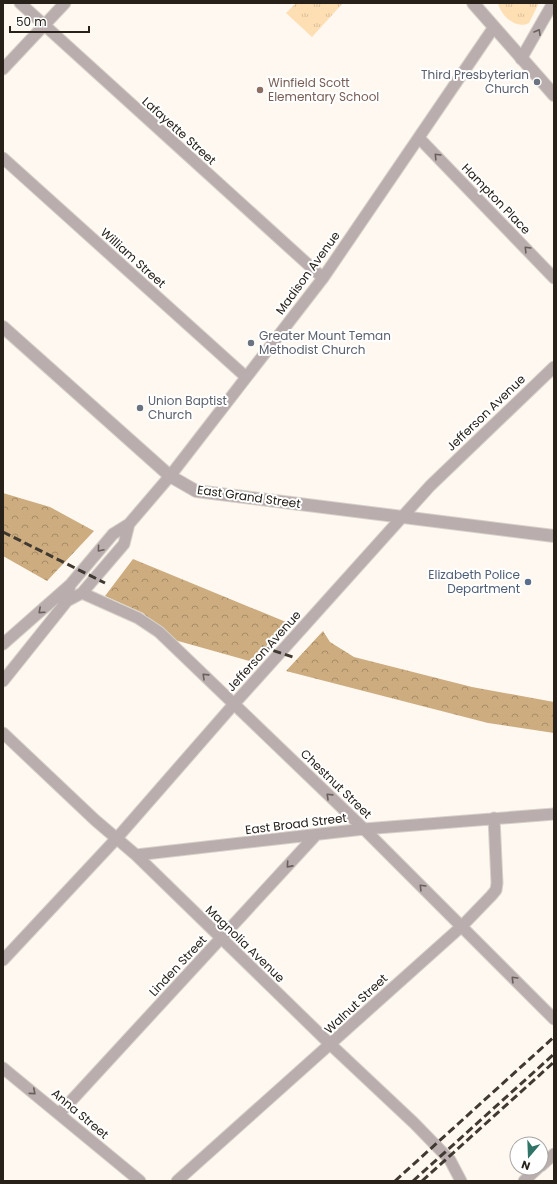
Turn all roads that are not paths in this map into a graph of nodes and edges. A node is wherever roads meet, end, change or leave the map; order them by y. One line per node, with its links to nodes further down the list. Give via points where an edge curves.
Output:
1 (20, 3): 5 (street, Lafayette Street)
2 (65, 3): 5 (street)
3 (553, 3): 7 (street, one-way to 3)
4 (475, 4): 6 (street)
5 (44, 25): 8 (street); 12 (street, Lafayette Street)
6 (494, 27): 7 (street); 10 (street, Madison Avenue)
7 (521, 59): 9 (street)
8 (3, 69)
9 (554, 95)
10 (419, 138): 12 (street, Madison Avenue); 13 (street, Hampton Place, one-way to 10)
11 (3, 158): 16 (street, William Street)
12 (322, 278): 16 (street, Madison Avenue)
13 (554, 278)
14 (3, 327): 17 (street, East Grand Street)
15 (554, 367): 18 (street, Jefferson Avenue, via 439,476)
16 (246, 377): 17 (street, Madison Avenue)
17 (170, 476): 18 (street, East Grand Street, via 196,491 209,494); 19 (street, Madison Avenue)
18 (401, 517): 20 (street, East Grand Street); 26 (street, Jefferson Avenue)
19 (129, 524): 21 (street, Madison Avenue, one-way to 21, via 113,534); 22 (street, Madison Avenue, via 124,544)
20 (554, 536)
21 (70, 585): 23 (street, Madison Avenue); 24 (street, one-way to 24)
22 (82, 593): 23 (street, Madison Avenue); 26 (street, Chestnut Street, one-way to 22, via 159,632 138,618)
23 (67, 602): 25 (street, Madison Avenue)
24 (3, 644)
25 (3, 681)
26 (234, 704): 30 (street, Chestnut Street, one-way to 26); 32 (street, Jefferson Avenue)
27 (3, 733): 32 (street, Magnolia Avenue)
28 (554, 814): 29 (street, East Broad Street)
29 (494, 818): 30 (street, East Broad Street); 34 (street, Walnut Street, via 496,890)
30 (364, 829): 31 (street, East Broad Street); 34 (street, Chestnut Street, one-way to 30)
31 (315, 836): 33 (street, East Broad Street); 35 (street, Linden Street, one-way to 35)
32 (117, 838): 33 (street, Magnolia Avenue); 36 (street, Jefferson Avenue)
33 (136, 855): 35 (street, Magnolia Avenue)
34 (462, 926): 37 (street, Chestnut Street, one-way to 34); 38 (street, Walnut Street)
35 (221, 939): 38 (street, Magnolia Avenue); 40 (street, Linden Street)
36 (3, 960)
37 (554, 1019)
38 (331, 1045): 42 (street, Walnut Street); 43 (street, Magnolia Avenue, via 450,1160)
39 (3, 1068): 40 (street, Anna Street, one-way to 40)
40 (59, 1114): 41 (street, Anna Street)
41 (140, 1181)
42 (177, 1181)
43 (461, 1181)

